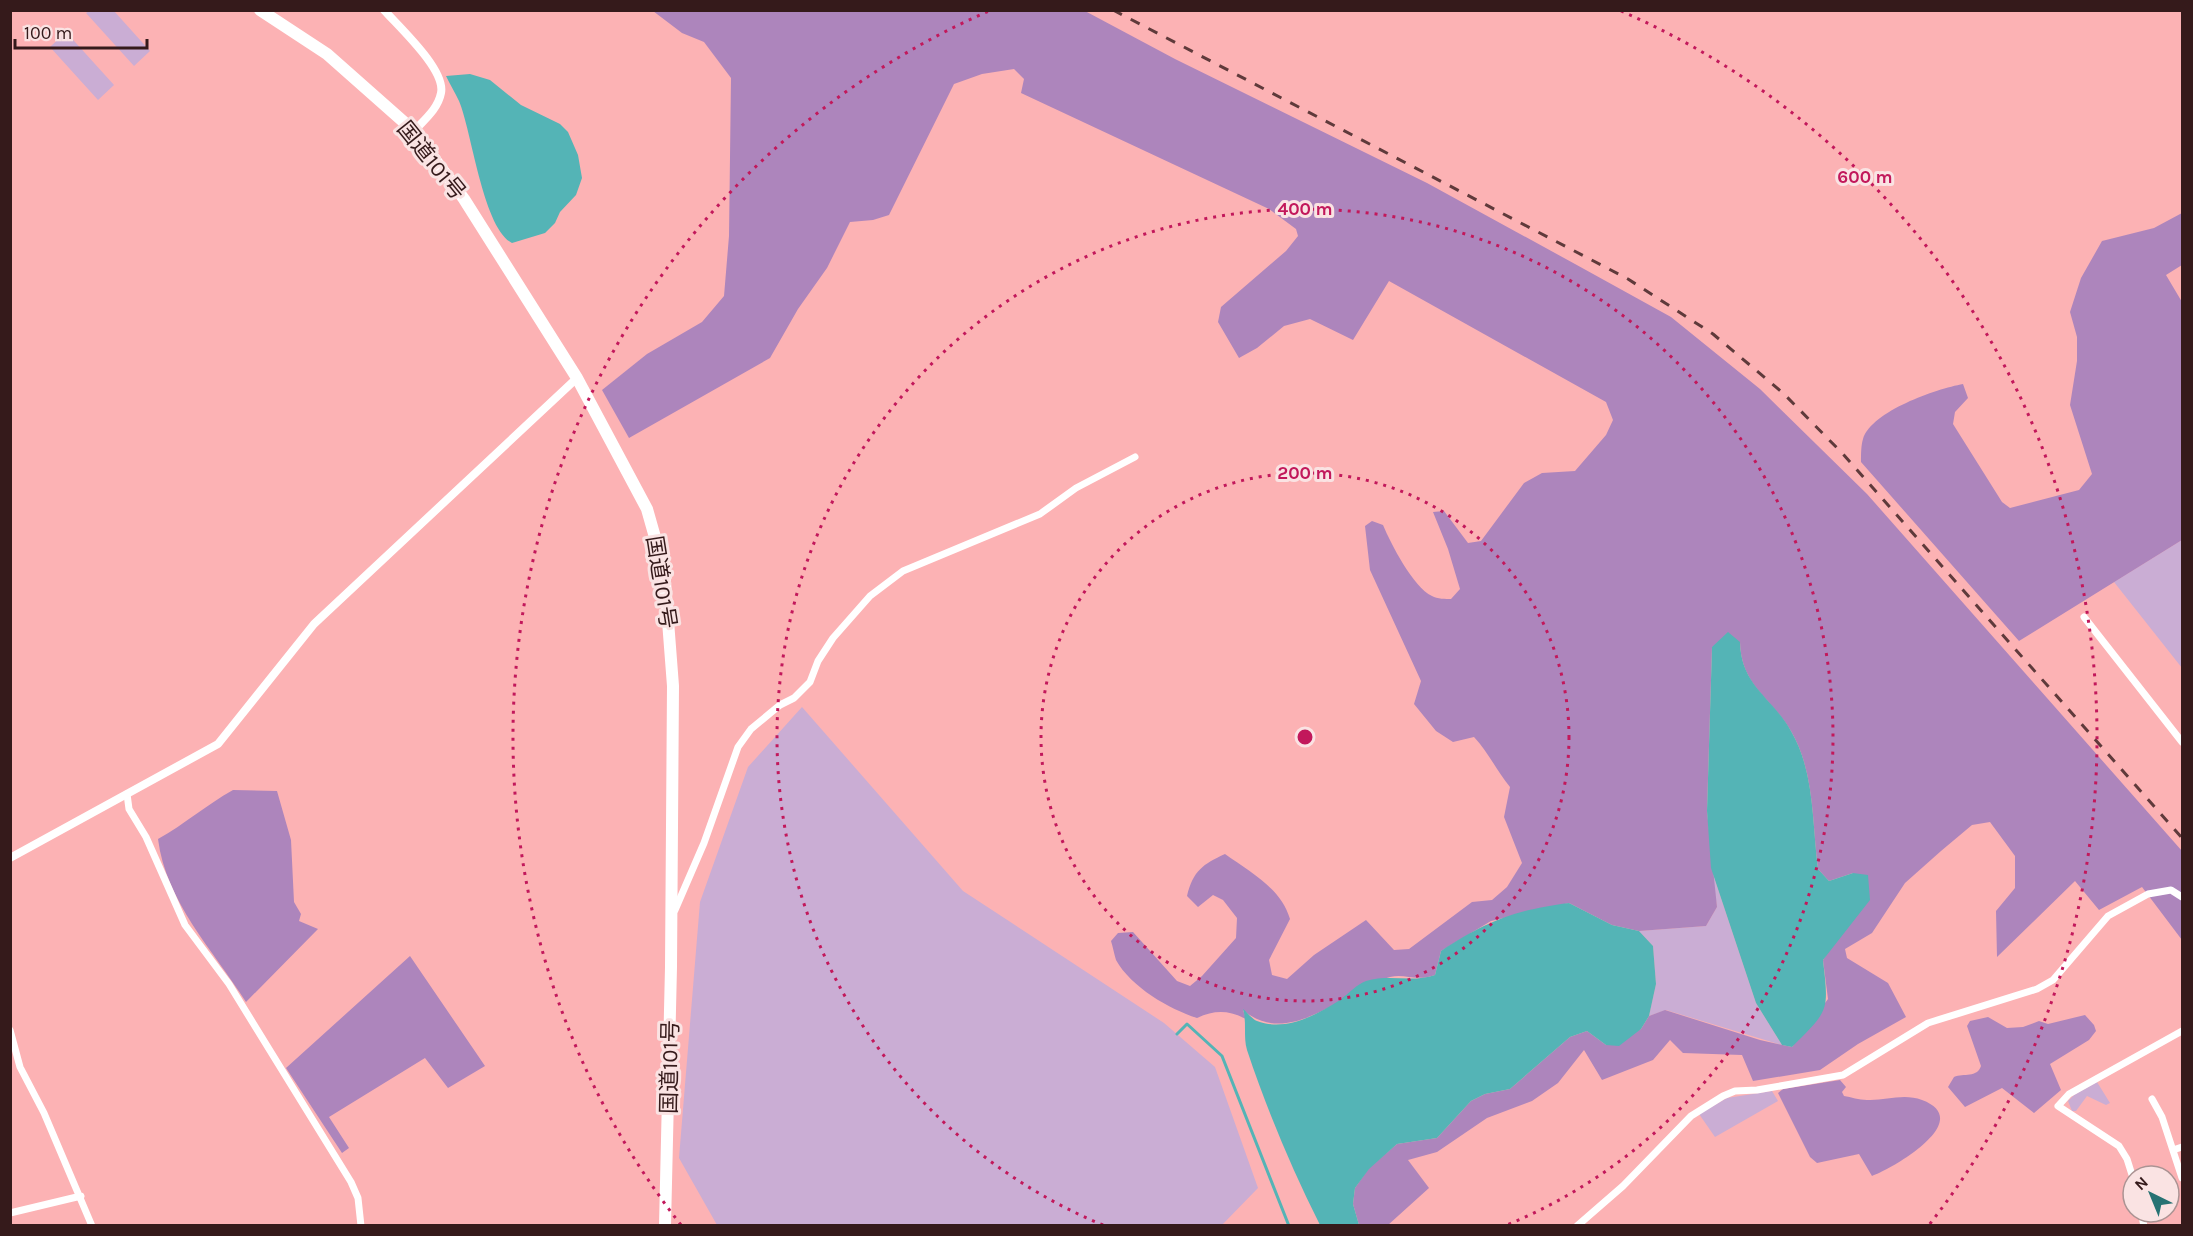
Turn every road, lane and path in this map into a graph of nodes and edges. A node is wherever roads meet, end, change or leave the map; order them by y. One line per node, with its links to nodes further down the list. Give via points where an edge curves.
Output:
1 (260, 10): 3 (highway, 国道101号, via 327,54)
2 (384, 10): 3 (street, via 439,76 442,92 434,110)
3 (414, 131): 4 (highway, 国道101号, via 464,199)
4 (577, 378): 8 (street, via 314,624 228,735); 11 (highway, 国道101号, via 647,509 664,569 673,686)
5 (1135, 457): 11 (street, via 1076,488 1040,514 903,571 870,596 832,638 810,682 751,729 738,747 704,843)
6 (2084, 617): 7 (street)
7 (2182, 742)
8 (127, 794): 9 (street); 22 (street, via 129,809 147,837 185,925 229,984 351,1182 358,1198)
9 (10, 858)
10 (2182, 897): 24 (street, via 2171,890 2148,894 2108,916 2053,980 2037,989 1928,1023 1843,1075 1723,1096 1691,1116 1623,1186)
11 (671, 918): 23 (highway, 国道101号)
12 (10, 1030): 19 (street, via 20,1067)
13 (2182, 1031): 17 (street, via 2069,1094 2058,1106 2119,1146)
14 (2152, 1099): 16 (street)
15 (2182, 1147): 16 (street)
16 (2173, 1150): 18 (street)
17 (2129, 1164)
18 (2182, 1178)
19 (81, 1196): 20 (street); 21 (street)
20 (10, 1213)
21 (92, 1226)
22 (360, 1226)
23 (665, 1226)
24 (1577, 1226)

